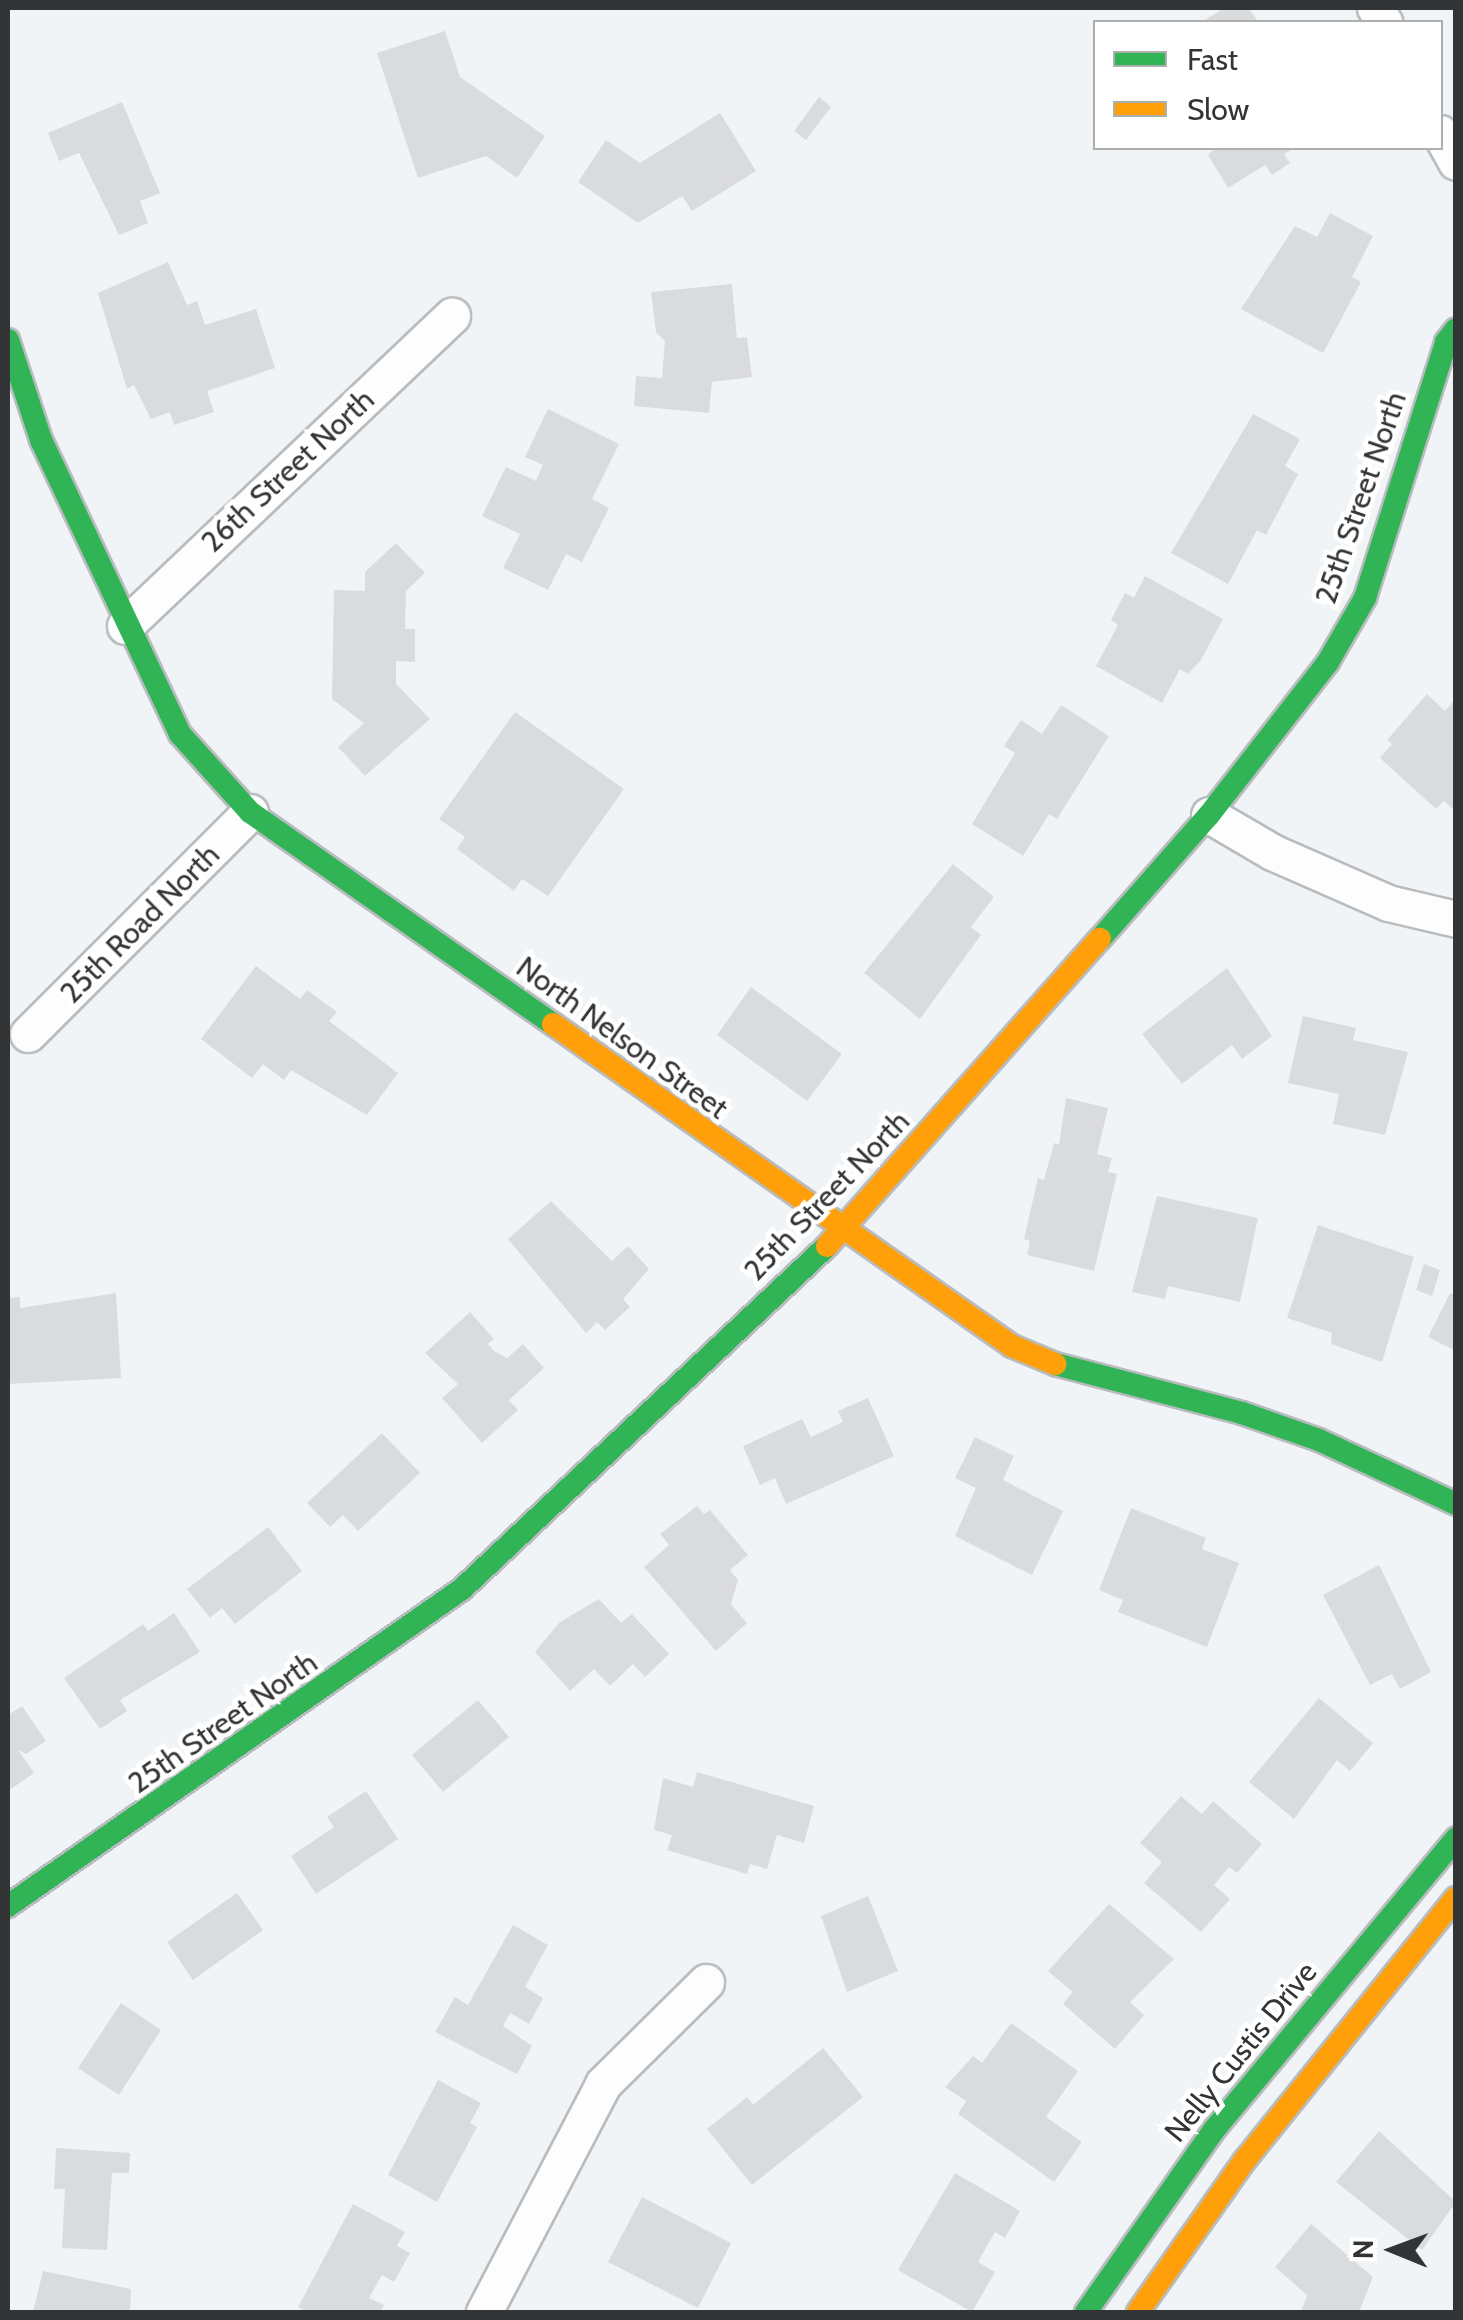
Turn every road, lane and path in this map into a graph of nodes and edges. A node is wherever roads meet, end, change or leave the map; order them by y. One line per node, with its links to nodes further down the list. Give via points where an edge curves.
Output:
1 (1443, 138): 2 (street)
2 (1456, 162)
3 (452, 316): 6 (street, 26th Street North)
4 (1456, 329): 8 (street, 25th Street North, via 1364,598 1328,662)
5 (8, 340): 6 (street, North Nelson Street, via 41,440)
6 (125, 626): 7 (street, North Nelson Street, via 180,734)
7 (250, 812): 10 (street, 25th Road North); 11 (street, North Nelson Street)
8 (1209, 815): 9 (street, via 1272,852 1388,902); 11 (street, 25th Street North)
9 (1456, 919)
10 (28, 1034)
11 (845, 1229): 12 (street, North Nelson Street, via 1012,1346 1075,1372 1242,1413 1320,1440); 15 (street, 25th Street North, via 462,1588)
12 (1456, 1504)
13 (1456, 1838): 18 (street, Nelly Custis Drive, via 1214,2130)
14 (1456, 1898): 19 (street, via 1245,2160)
15 (8, 1906)
16 (706, 1982): 17 (street, via 603,2084)
17 (484, 2312)
18 (1086, 2312)
19 (1138, 2312)

